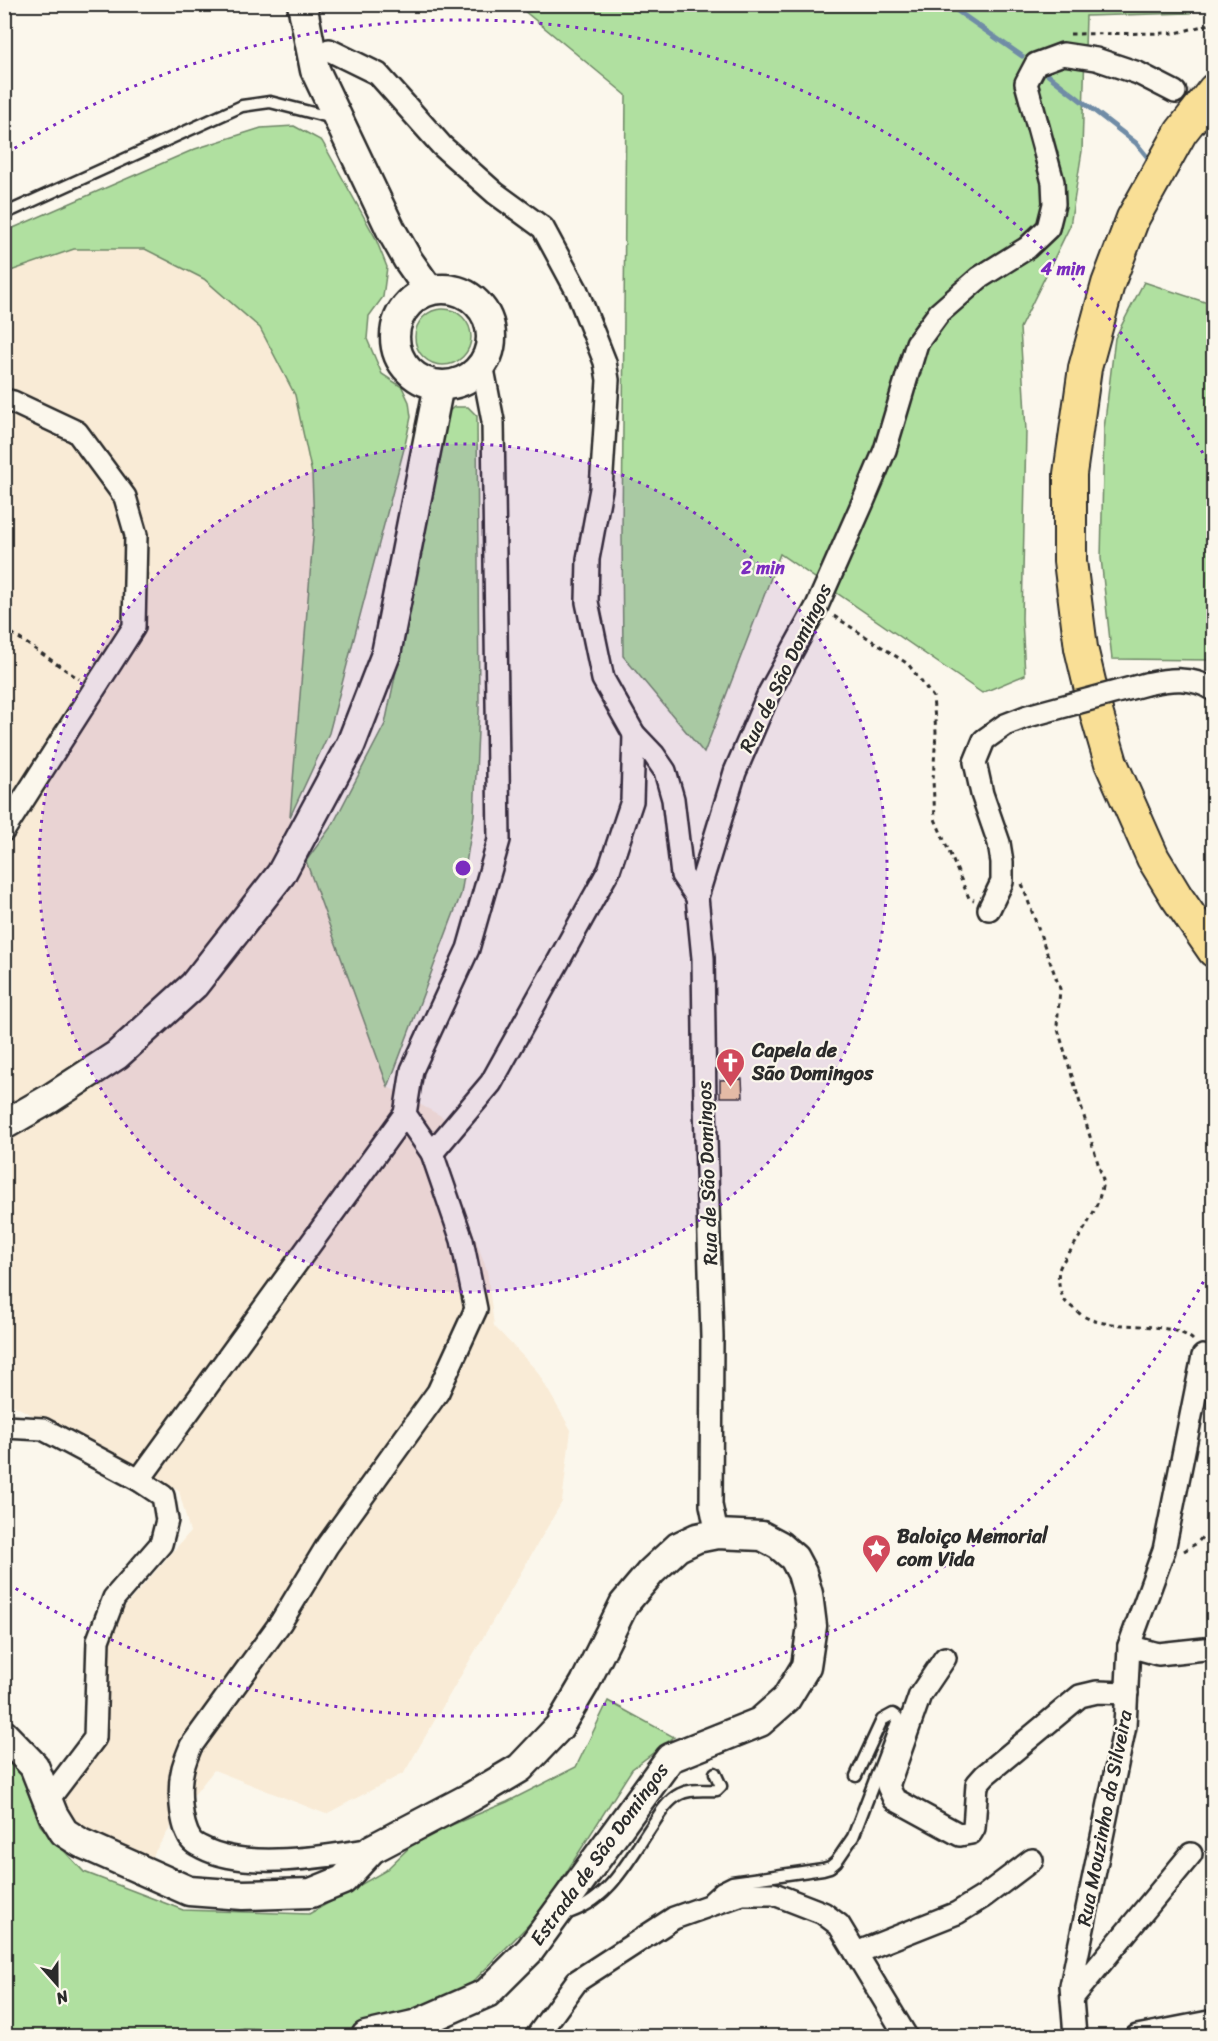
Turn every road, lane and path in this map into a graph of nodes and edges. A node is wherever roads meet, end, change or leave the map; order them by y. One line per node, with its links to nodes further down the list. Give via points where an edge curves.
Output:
1 (302, 4): 7 (street, via 315,70)
2 (1214, 23): 3 (path, via 1176,33)
3 (1064, 34)
4 (329, 50): 17 (street, via 378,74 442,146 495,193 543,228 578,291 608,380 601,489 588,559 587,602 603,679)
5 (1214, 90): 22 (main road, via 1181,132 1133,218 1108,284 1085,368 1073,451 1070,561 1081,648 1111,763 1153,858)
6 (1175, 92): 13 (street, Rua de São Domingos, via 1138,73 1096,59 1062,54 1036,64 1026,82 1053,182 1054,204 1048,228 1027,248 979,278 939,314 917,343 885,450)
7 (339, 119): 8 (lane, via 270,102 242,106); 9 (street, via 395,237)
8 (4, 214)
9 (429, 290): 10 (street, via 463,292 477,302 487,316 491,332 490,349); 11 (street, via 403,310 396,325 395,342 399,358 409,371 423,381)
10 (483, 364): 11 (street, via 468,378); 23 (street, via 493,421 499,840 468,949 412,1070)
11 (440, 385): 24 (street, via 386,654 351,744 281,874 194,985 117,1055)
12 (4, 400): 15 (street, via 77,432 125,496 136,536 134,627)
13 (816, 606): 20 (street, Rua de São Domingos, via 769,693 735,772); 21 (path, via 908,664 933,697 934,819 969,898)
14 (4, 628): 15 (path)
15 (95, 690): 18 (street)
16 (1214, 690): 21 (street, bridge, via 1203,683 1171,679 1146,684 1028,716 1005,725 984,740 975,762 1002,862 1002,882)
17 (634, 734): 20 (street, via 665,771 673,799 682,875); 25 (street, via 632,801 609,870 491,1083)
18 (4, 830)
19 (1018, 875): 26 (path, via 1060,989 1057,1026 1103,1180 1092,1217 1059,1270 1062,1294 1085,1318 1187,1335 1200,1346)
20 (697, 897): 30 (street, Rua de São Domingos, via 703,958 712,1337 711,1505)
21 (989, 909)
22 (1214, 951)
23 (405, 1114): 25 (street); 28 (street)
24 (4, 1125)
25 (432, 1153): 40 (street, via 462,1240 476,1309 438,1392 191,1746 182,1770 184,1826 192,1842 214,1854 263,1860)
26 (1203, 1356): 31 (street, Rua Mouzinho da Silveira)
27 (4, 1427): 28 (street, via 43,1429)
28 (139, 1480): 39 (street, via 163,1496 167,1521 161,1544 114,1598 98,1640 94,1738)
29 (1214, 1524): 31 (path, via 1197,1543)
30 (717, 1534): 40 (street, Estrada de São Domingos, via 678,1547 624,1604 559,1727 520,1768); 44 (street, Estrada de São Domingos, via 762,1536 794,1558 810,1605 812,1626 806,1666 786,1698 760,1722 670,1758)
31 (1161, 1561): 32 (street, Rua Mouzinho da Silveira)
32 (1129, 1646): 33 (street, via 1158,1654); 35 (street, Rua Mouzinho da Silveira)
33 (1214, 1648)
34 (945, 1658): 35 (street, via 920,1695 888,1786 894,1799 960,1835 971,1833 974,1828 977,1785 984,1775 1080,1696)
35 (1127, 1693): 46 (street, Rua Mouzinho da Silveira, via 1125,1726 1071,1986)
36 (4, 1735): 39 (street, Estrada de São Domingos, via 34,1766)
37 (715, 1773): 44 (lane, via 721,1786 717,1790 693,1790 673,1798 610,1887 571,1913)
38 (856, 1776): 43 (lane, via 882,1720 893,1714 897,1722 865,1806 853,1837 836,1862 823,1869 732,1882 709,1898)
39 (48, 1800): 40 (street, Estrada de São Domingos, via 64,1832 189,1891 243,1895 311,1893 343,1880)
40 (372, 1849)
41 (1191, 1854): 46 (street)
42 (1032, 1860): 45 (street, via 957,1913)
43 (709, 1906): 45 (street, via 742,1894 774,1894 822,1913 839,1925); 50 (street, via 674,1918 577,1981)
44 (553, 1918): 48 (street, Estrada de São Domingos, via 530,1950 487,1993)
45 (856, 1953): 51 (street)
46 (1072, 1998): 52 (street, Rua Mouzinho da Silveira)
47 (1214, 2021): 53 (street)
48 (419, 2031): 49 (street, Estrada de São Domingos)
49 (366, 2037)
50 (537, 2037)
51 (906, 2037)
52 (1074, 2037)
53 (1137, 2037)

